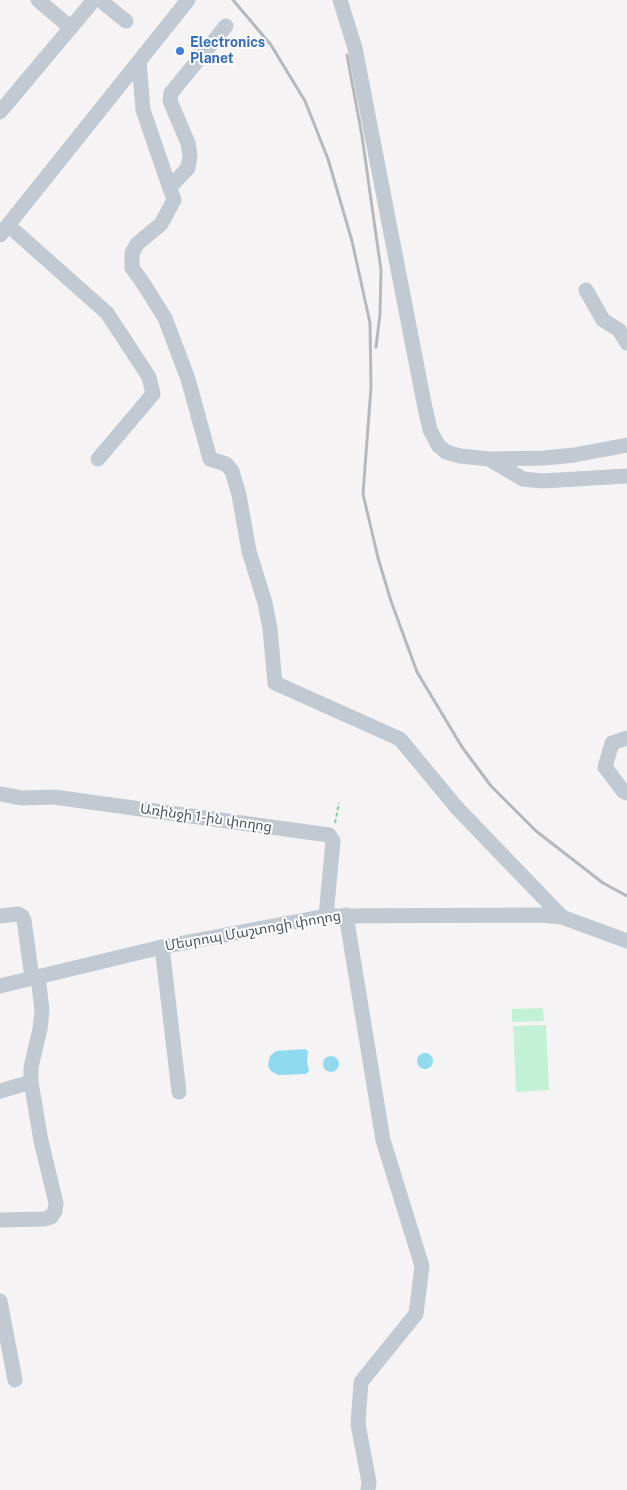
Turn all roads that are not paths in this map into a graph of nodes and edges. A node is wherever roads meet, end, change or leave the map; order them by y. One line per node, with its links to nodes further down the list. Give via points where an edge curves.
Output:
1 (38, 0): 8 (street)
2 (94, 0): 8 (street)
3 (102, 0): 6 (street)
4 (340, 0): 16 (street, via 355,48 430,430 446,452)
5 (187, 1): 9 (street)
6 (126, 21)
7 (226, 26): 11 (street, via 171,93 170,101 190,155 188,168)
8 (71, 28): 10 (street)
9 (139, 61): 11 (street, via 143,110); 12 (street)
10 (0, 112)
11 (170, 187): 25 (street, via 174,200 161,224 137,244 132,253 132,268 165,318 188,379 210,460 226,464 232,470 240,496 249,552 265,603 276,683 400,739 457,808)
12 (4, 230): 17 (street, via 107,313 149,377 153,394)
13 (586, 290): 14 (street, via 603,320 619,330)
14 (627, 343)
15 (627, 445): 16 (street, via 545,458)
16 (489, 458): 18 (street, via 523,479 542,481)
17 (98, 459)
18 (627, 476)
19 (627, 738): 20 (street, via 612,743 605,767)
20 (627, 793)
21 (0, 794): 24 (street, Առինջի 1-ին փողոց, via 22,798 54,797 329,835 333,842)
22 (346, 915): 24 (street, Մեսրոպ Մաշտոցի փողոց); 25 (street, Մեսրոպ Մաշտոցի փողոց); 36 (street, via 383,1140 422,1266 416,1314 361,1382 358,1424)
23 (0, 916): 28 (street, via 22,916)
24 (326, 916): 27 (street, Մեսրոպ Մաշտոցի փողոց)
25 (562, 917): 26 (street, Մեսրոպ Մաշտոցի փողոց)
26 (627, 941)
27 (162, 947): 28 (street, Մեսրոպ Մաշտոցի փողոց); 32 (street)
28 (35, 978): 29 (street, Մեսրոպ Մաշտոցի փողոց); 30 (street, via 42,1010)
29 (0, 986)
30 (31, 1082): 31 (street); 33 (street, via 55,1211 44,1219)
31 (0, 1090)
32 (179, 1092)
33 (0, 1220)
34 (0, 1301): 35 (street)
35 (15, 1380)
36 (368, 1490)

